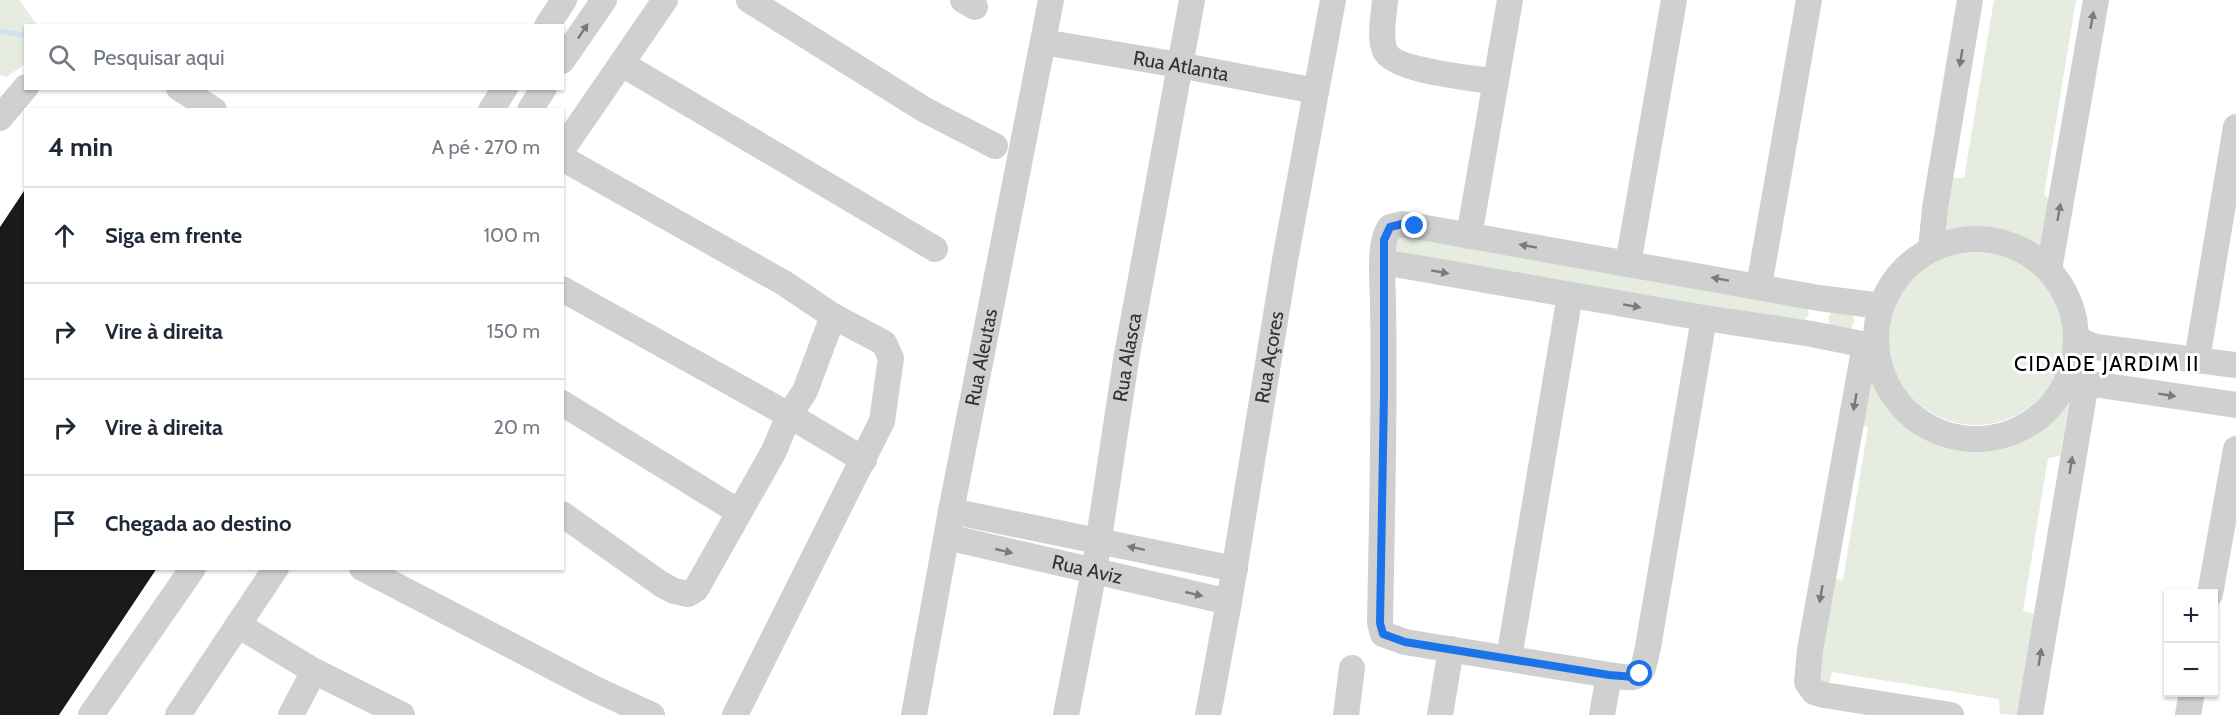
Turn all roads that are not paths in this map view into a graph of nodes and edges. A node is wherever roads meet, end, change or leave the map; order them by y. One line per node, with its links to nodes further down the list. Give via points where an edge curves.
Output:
1 (564, 0): 14 (street)
2 (604, 0): 16 (street, one-way to 2)
3 (664, 0): 17 (street)
4 (749, 0): 31 (street, via 925,110)
5 (1051, 0): 15 (street, Rua Aleutas)
6 (1192, 0): 18 (street, Rua Alasca)
7 (1333, 0): 24 (street, Rua Açores)
8 (1384, 0): 19 (street, via 1384,49 1394,62)
9 (1510, 0): 19 (street)
10 (1674, 0): 37 (street)
11 (1809, 0): 39 (street)
12 (1970, 0): 35 (street, one-way to 35)
13 (2096, 0): 38 (street, one-way to 13)
14 (548, 24)
15 (1043, 42): 18 (street, Rua Atlanta); 59 (street, Rua Aleutas)
16 (564, 57)
17 (622, 64): 30 (street); 34 (street)
18 (1179, 65): 24 (street, Rua Atlanta); 63 (street, Rua Alasca)
19 (1496, 82): 33 (street)
20 (24, 89): 28 (street)
21 (182, 90): 25 (street)
22 (504, 90): 26 (street)
23 (543, 90): 27 (street)
24 (1316, 91): 64 (street, Rua Açores)
25 (211, 108)
26 (492, 108)
27 (531, 108)
28 (0, 117)
29 (2236, 127): 50 (street)
30 (564, 147)
31 (995, 147)
32 (564, 159): 44 (street, via 784,283)
33 (1469, 236): 36 (street, via 1394,225 1385,234); 37 (street, one-way to 33)
34 (935, 249)
35 (1931, 249): 38 (street, via 1955,240 2006,242 2029,253); 43 (street, via 1909,263 1893,282)
36 (1383, 262): 41 (street, one-way to 41); 72 (street, via 1381,629 1399,640)
37 (1628, 264): 39 (street, one-way to 37)
38 (2049, 270): 47 (street, via 2069,302)
39 (1759, 286): 42 (street)
40 (564, 291): 56 (street)
41 (1570, 295): 45 (street, one-way to 45); 73 (street)
42 (1819, 298): 43 (street); 46 (street)
43 (1881, 306): 48 (street)
44 (833, 316): 56 (street, via 805,391); 58 (street, via 884,343 891,358 882,421)
45 (1704, 318): 46 (street); 76 (street, via 1643,670 1634,677)
46 (1812, 334): 48 (street)
47 (2076, 339): 49 (street, via 2096,347); 52 (street)
48 (1870, 346): 52 (street, via 1897,401 1919,422 1945,435 1974,440 2004,436 2031,423); 90 (street, one-way to 90, via 1807,682 1814,692 1824,695)
49 (2130, 350): 50 (street); 53 (street)
50 (2197, 358): 51 (street)
51 (2236, 365)
52 (2077, 381): 53 (street); 91 (street, one-way to 52)
53 (2122, 388): 55 (street, one-way to 55)
54 (564, 404): 60 (street)
55 (2236, 405)
56 (789, 415): 58 (street); 60 (street)
57 (2236, 450): 69 (street)
58 (864, 460): 83 (street)
59 (951, 511): 62 (street, Rua Aleutas); 63 (street, Rua Aviz)
60 (740, 512): 61 (street, via 696,589 688,594 661,584)
61 (564, 515)
62 (946, 537): 68 (street, Rua Aviz, one-way to 68); 84 (street, Rua Aleutas)
63 (1098, 540): 64 (street, Rua Aviz, one-way to 63); 68 (street, Rua Alasca)
64 (1235, 569): 70 (street, Rua Açores)
65 (192, 570): 78 (street)
66 (275, 570): 71 (street)
67 (366, 570): 82 (street)
68 (1094, 571): 70 (street, Rua Aviz, one-way to 70); 85 (street, Rua Alasca)
69 (2211, 589)
70 (1229, 602): 86 (street, Rua Açores)
71 (238, 625): 75 (street); 79 (street)
72 (1451, 649): 73 (street); 88 (street)
73 (1509, 658): 76 (street)
74 (1352, 668): 87 (street)
75 (314, 670): 80 (street); 81 (street)
76 (1609, 675): 89 (street)
77 (2191, 697): 92 (street)
78 (91, 715)
79 (178, 715)
80 (291, 715)
81 (402, 715)
82 (652, 715)
83 (735, 715)
84 (914, 715)
85 (1066, 715)
86 (1208, 715)
87 (1346, 715)
88 (1440, 715)
89 (1602, 715)
90 (1951, 715)
91 (2030, 715)
92 (2188, 715)

